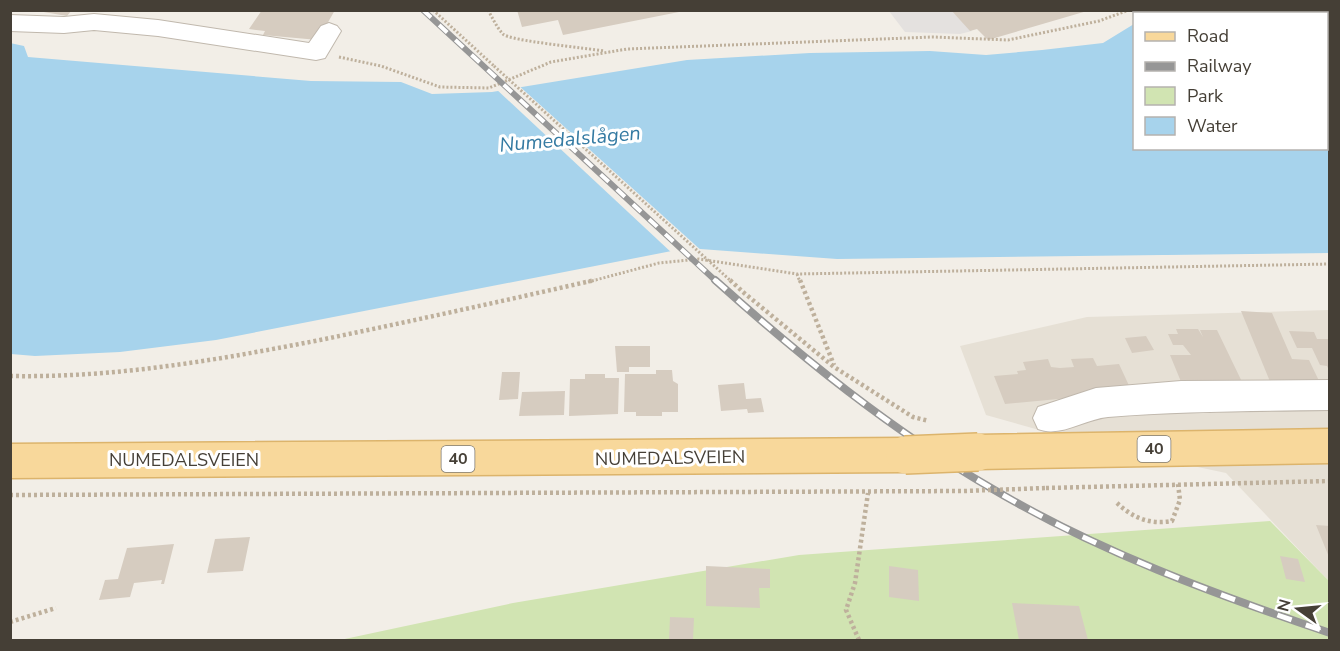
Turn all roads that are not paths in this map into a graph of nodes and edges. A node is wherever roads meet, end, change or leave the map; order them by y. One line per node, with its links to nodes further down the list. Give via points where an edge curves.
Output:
1 (99, 16): 2 (street, via 64,25); 3 (street, via 316,52)
2 (10, 23)
3 (329, 31)
4 (1329, 395): 5 (street, via 1181,396 1096,403)
5 (1050, 417)
6 (1329, 446): 7 (main road, NUMEDALSVEIEN / 40, bridge, via 506,459)
7 (10, 460)

